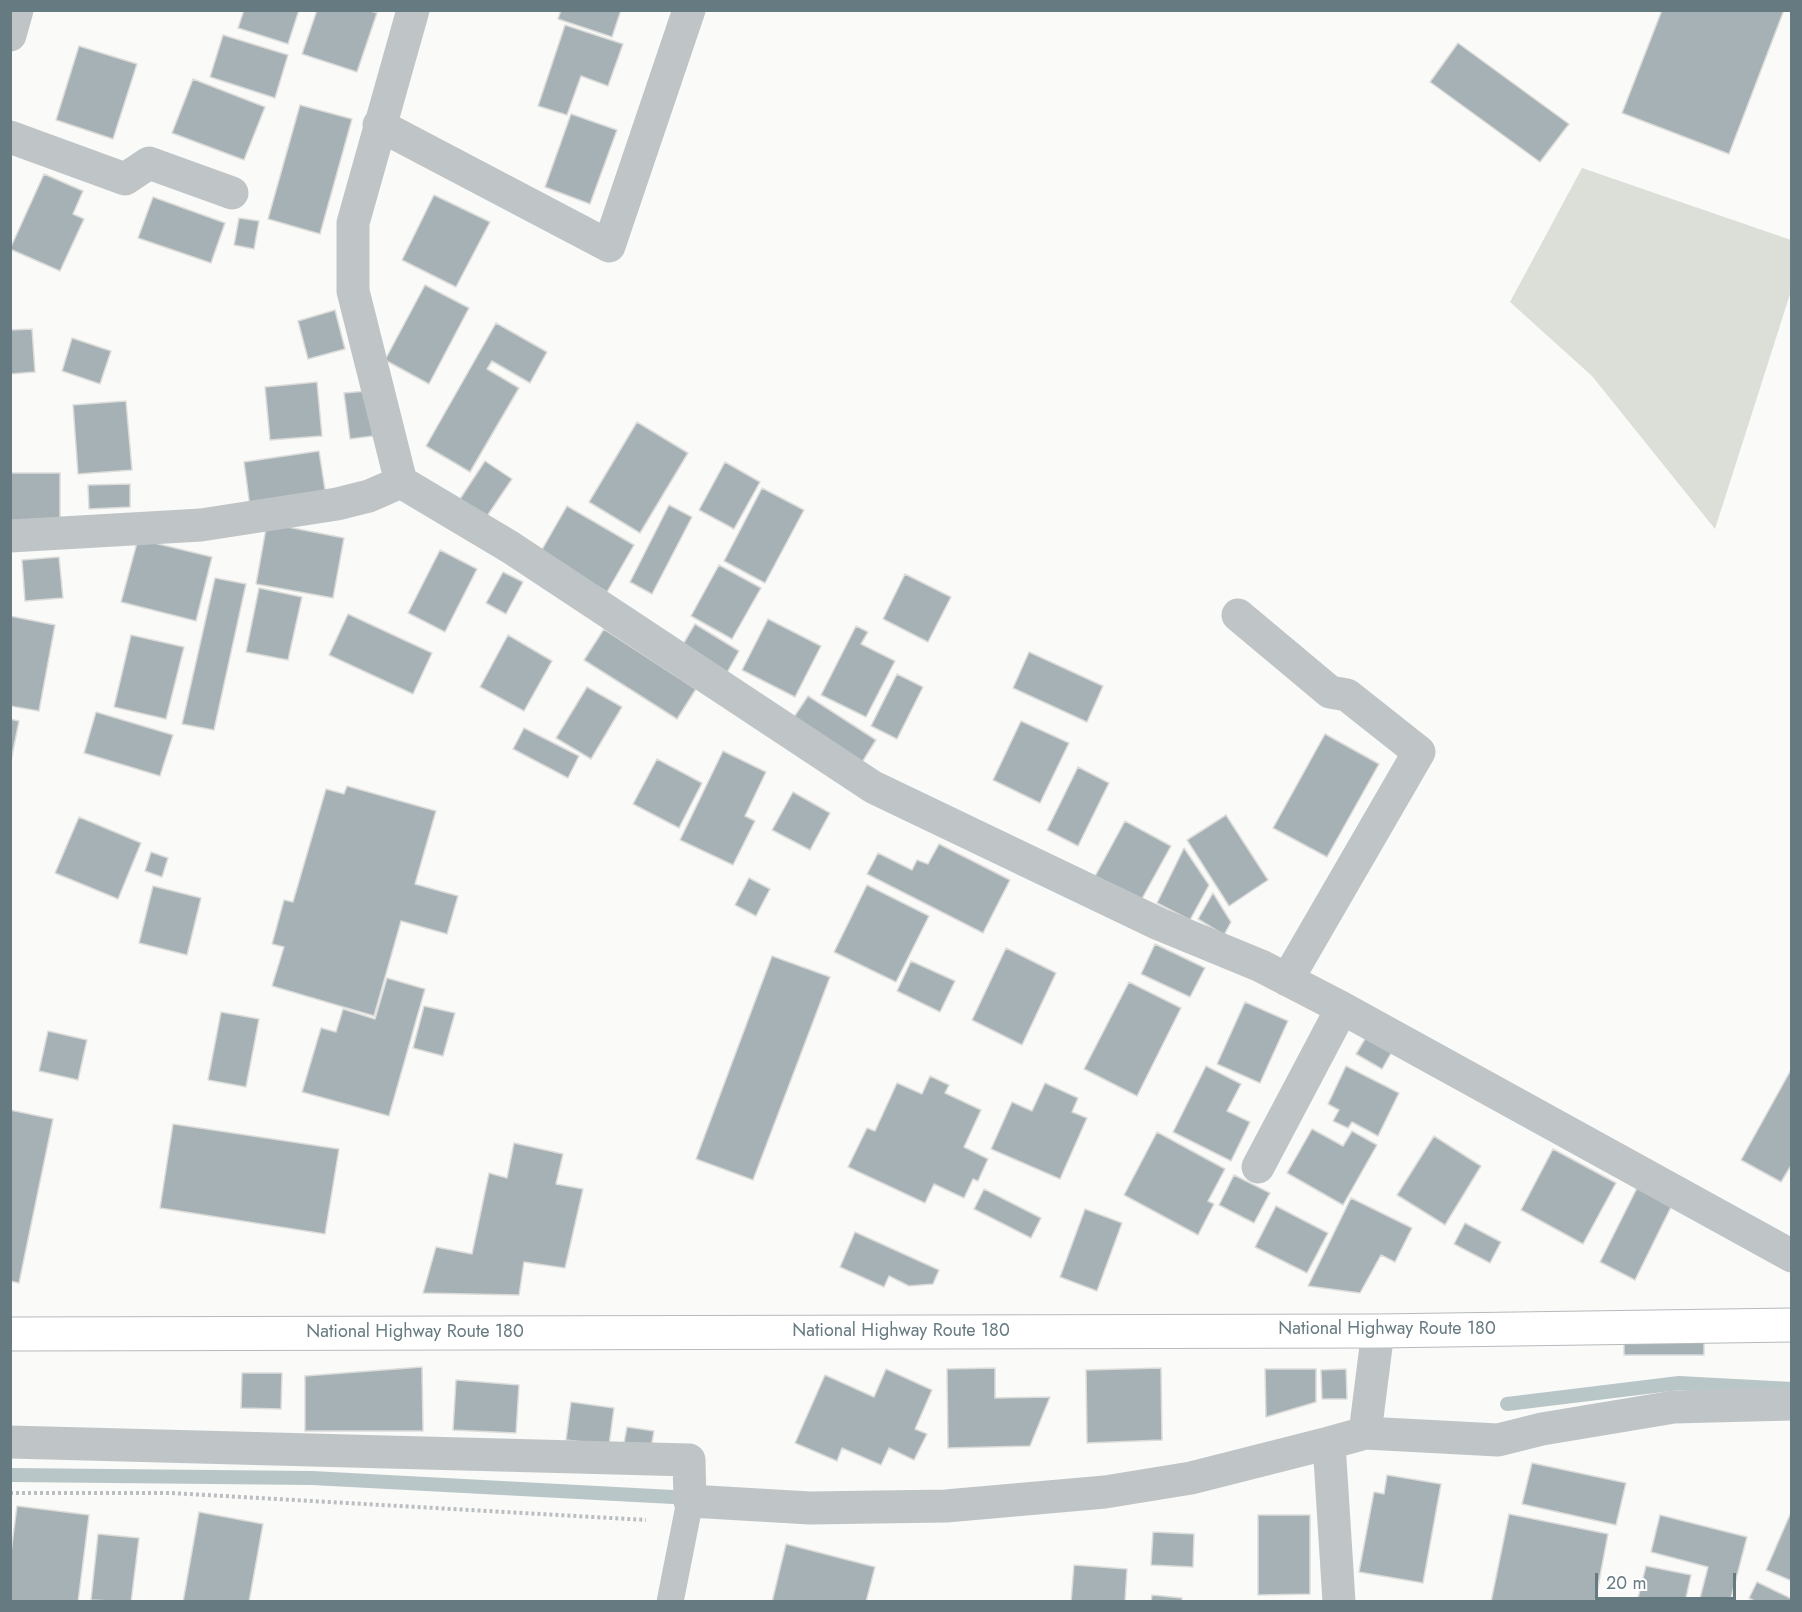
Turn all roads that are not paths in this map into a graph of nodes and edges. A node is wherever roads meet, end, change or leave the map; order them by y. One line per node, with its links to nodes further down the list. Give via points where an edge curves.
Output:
1 (17, 10): 4 (street)
2 (413, 10): 5 (street)
3 (689, 10): 5 (street, via 609,246)
4 (10, 35)
5 (379, 125): 8 (street, via 353,223 353,291)
6 (10, 137): 7 (street, via 125,179 149,163)
7 (232, 193)
8 (400, 482): 9 (street, via 337,504 201,525); 11 (street, via 510,547 873,787 1159,924)
9 (10, 536)
10 (1238, 615): 11 (street, via 1330,692 1347,695 1419,752)
11 (1287, 980): 12 (street)
12 (1342, 1008): 13 (street); 14 (street)
13 (1258, 1167)
14 (1791, 1256)
15 (1791, 1325): 16 (highway, National Highway Route 180)
16 (1378, 1331): 17 (highway, National Highway Route 180); 19 (street)
17 (10, 1334)
18 (1791, 1404): 19 (street, via 1674,1407 1498,1440)
19 (1365, 1433): 21 (street)
20 (10, 1442): 22 (street, via 689,1460)
21 (1329, 1443): 22 (street, via 1191,1478 1105,1492 946,1506); 24 (street)
22 (688, 1512): 23 (lane)
23 (670, 1602)
24 (1339, 1602)

